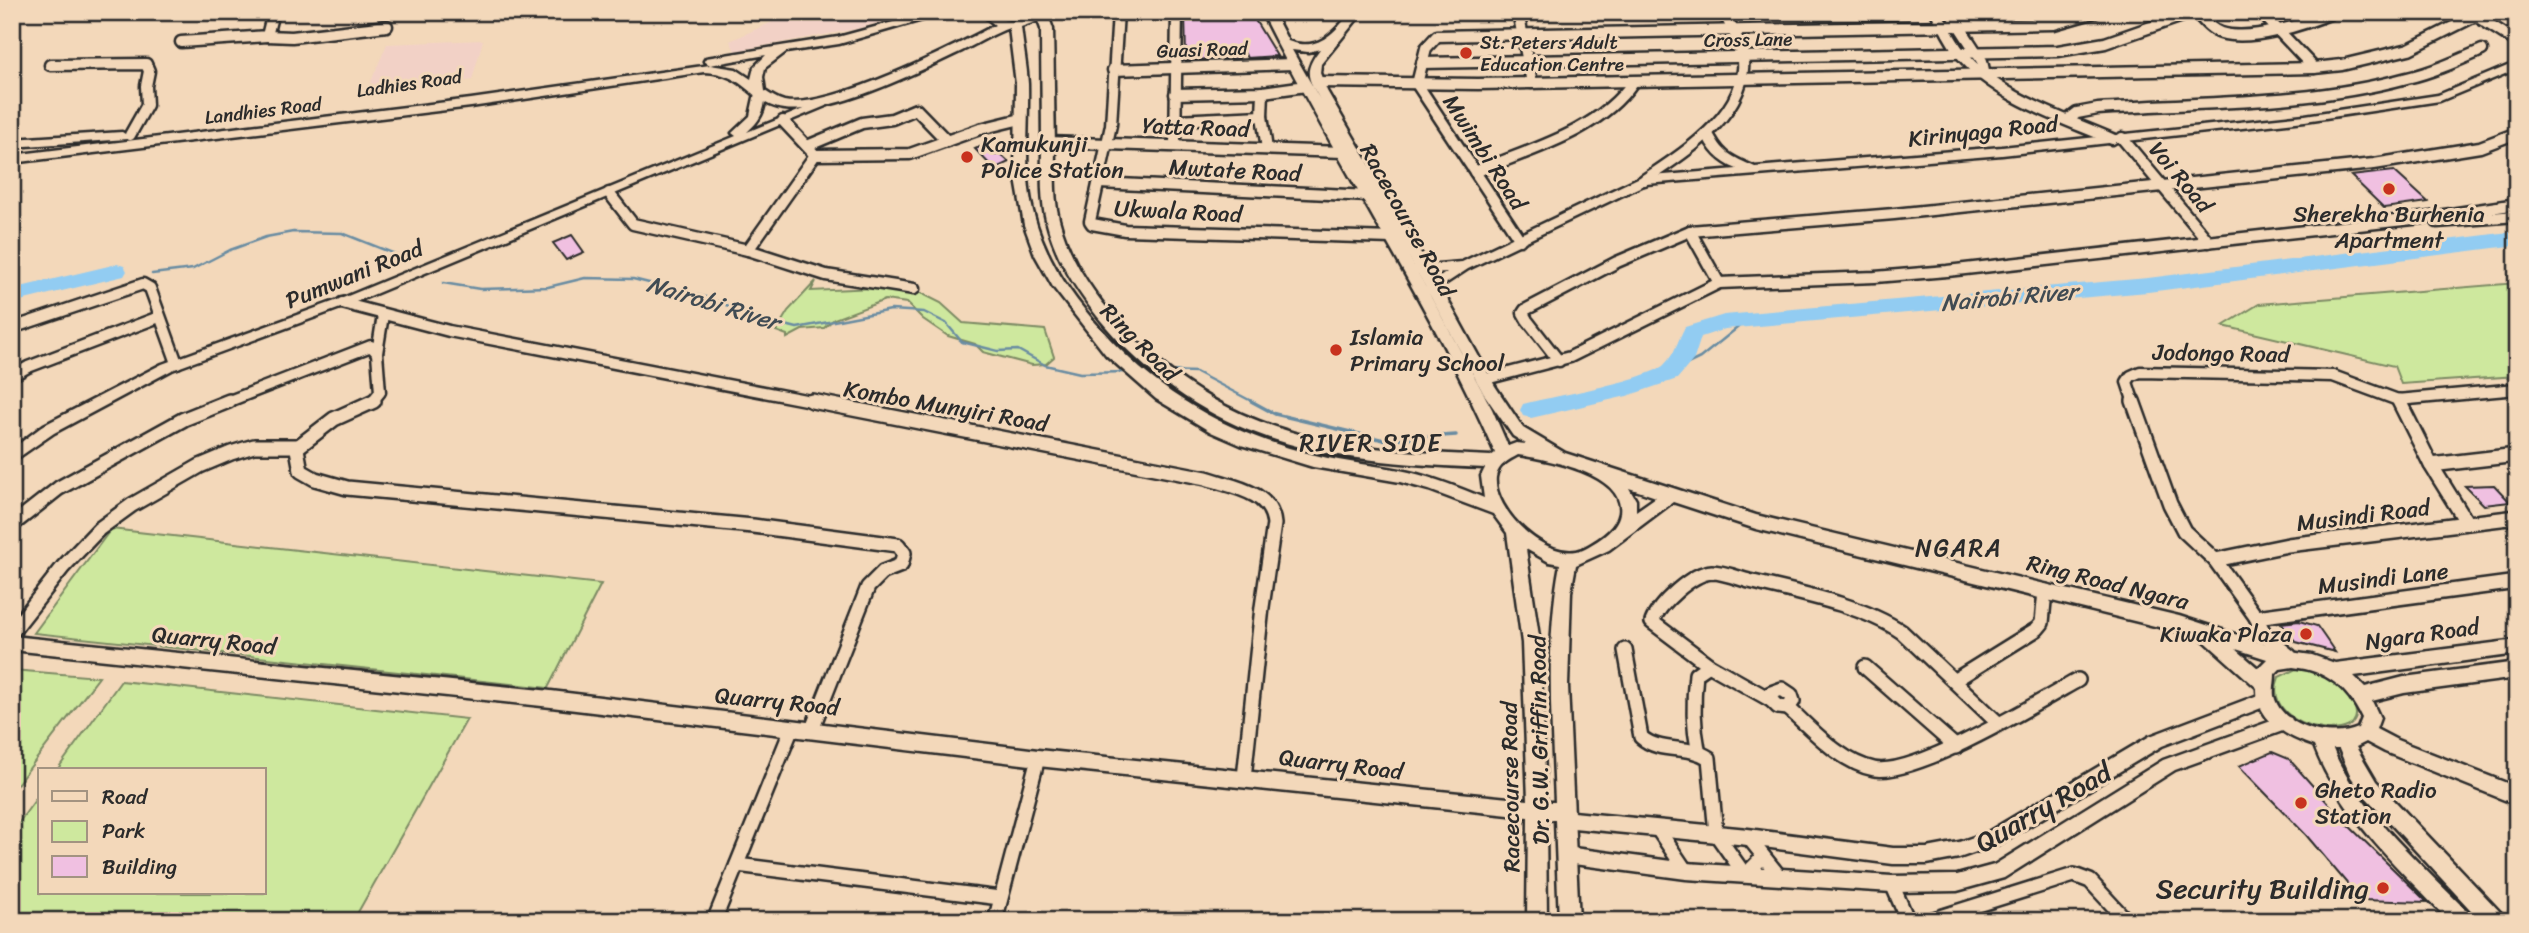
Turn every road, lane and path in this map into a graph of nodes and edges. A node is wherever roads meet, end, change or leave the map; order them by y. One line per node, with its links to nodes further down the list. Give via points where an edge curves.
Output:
1 (273, 12): 25 (street)
2 (944, 12): 30 (main road)
3 (985, 12): 18 (main road)
4 (1118, 12): 44 (street, Ukwala Road)
5 (1177, 12): 42 (street)
6 (1267, 12): 31 (main road, Racecourse Road)
7 (1357, 12): 26 (main road)
8 (1518, 12): 24 (street)
9 (1724, 12): 23 (street)
10 (1936, 12): 20 (street)
11 (1951, 12): 21 (street)
12 (2096, 12): 21 (street, via 2054,24)
13 (2195, 12): 22 (street, via 2224,34); 35 (street, Cross Lane, via 2078,50)
14 (2262, 12): 22 (street)
15 (2334, 12): 22 (street)
16 (1043, 13): 18 (main road, Landhies Road); 65 (main road, Ring Road)
17 (2472, 14): 28 (street); 43 (street, via 2409,49)
18 (1010, 24): 29 (main road, Landhies Road); 32 (main road, Ring Road)
19 (387, 26): 25 (street)
20 (1944, 26): 21 (street); 23 (street); 34 (street, Voi Road)
21 (1959, 26): 35 (street)
22 (2277, 27): 43 (street)
23 (1732, 30): 24 (street); 36 (street)
24 (1522, 33): 37 (street); 38 (street, via 1437,36 1429,43)
25 (267, 36): 27 (street)
26 (1333, 40): 31 (main road, via 1311,49); 49 (main road, Racecourse Road, via 1315,64)
27 (181, 42)
28 (2517, 42)
29 (970, 43): 32 (main road, via 997,40); 54 (main road, Landhies Road)
30 (808, 44): 52 (main road, via 759,65 755,75); 62 (main road, Ladhies Road, via 508,90)
31 (1284, 44): 39 (main road, Racecourse Road)
32 (1019, 49): 56 (main road, Ring Road)
33 (2482, 50): 57 (street, via 2389,82 2098,108)
34 (1959, 52): 35 (street, Cross Lane); 36 (street, Cross Lane); 45 (street, Voi Road)
35 (1977, 52): 45 (street)
36 (1743, 56): 37 (street, Cross Lane); 46 (street)
37 (1528, 61): 38 (street, Cross Lane); 48 (street)
38 (1422, 63): 50 (street)
39 (1293, 64): 42 (street, Guasi Road); 49 (main road, Racecourse Road)
40 (50, 65): 62 (street, via 112,62 149,66 146,108)
41 (2517, 65): 63 (street, Kirinyaga Road, via 2420,102)
42 (1175, 68): 44 (street, Guasi Road); 53 (street)
43 (2314, 68): 45 (street)
44 (1112, 70): 67 (street, Ukwala Road)
45 (1985, 75): 46 (street); 57 (street, Voi Road, via 2021,99)
46 (1741, 79): 47 (street); 60 (street, via 1733,100)
47 (1633, 82): 48 (street); 75 (street, via 1628,93 1602,115)
48 (1532, 83): 50 (street)
49 (1311, 84): 50 (street); 51 (street); 72 (main road, Racecourse Road); 91 (main road, Racecourse Road)
50 (1417, 84): 75 (street, Mwimbi Road)
51 (1263, 92): 53 (street); 55 (street)
52 (760, 93): 54 (main road, Landhies Road, via 775,102 799,106); 68 (street, via 760,111 754,121); 74 (main road, Landhies Road, via 733,70 704,68 471,103)
53 (1175, 94): 58 (street)
54 (842, 96): 59 (street)
55 (1262, 116): 58 (street); 71 (street)
56 (1021, 119): 64 (street); 116 (main road, Ring Road, via 1021,177 1035,238 1059,286 1132,372 1171,404 1212,428 1262,447 1410,479)
57 (2069, 119): 63 (street, Voi Road)
58 (1176, 120): 70 (street)
59 (783, 121): 68 (street); 69 (street)
60 (1707, 132): 76 (street, via 1715,152); 77 (street)
61 (2517, 133): 79 (street, via 2480,146 2386,162)
62 (130, 135): 66 (main road, Ladhies Road)
63 (2117, 138): 76 (street, Kirinyaga Road); 79 (street, Voi Road)
64 (947, 141): 69 (street, via 914,109 892,119 858,124); 73 (street, via 910,154)
65 (1048, 142): 67 (street, Yatta Road); 111 (main road, Ring Road, via 1049,203 1067,262 1105,317 1155,370 1193,398 1262,431 1348,450 1428,460)
66 (12, 143)
67 (1108, 143): 70 (street, Yatta Road); 78 (street, Ukwala Road)
68 (719, 145): 80 (street, Pumwani Road)
69 (807, 146): 73 (street)
70 (1175, 146): 71 (street, Yatta Road)
71 (1267, 149): 72 (street, Yatta Road)
72 (1343, 152): 81 (main road, Racecourse Road)
73 (815, 155): 89 (street)
74 (12, 159)
75 (1475, 172): 87 (street, Mwimbi Road)
76 (1758, 172): 77 (street, Kirinyaga Road)
77 (1644, 180): 87 (street, Kirinyaga Road)
78 (1099, 183): 81 (street, Mwtate Road); 86 (street, Ukwala Road, via 1090,221 1096,225 1125,230)
79 (2162, 186): 85 (street); 88 (street, Voi Road)
80 (609, 193): 89 (street, via 633,224); 97 (street, Pumwani Road)
81 (1369, 195): 86 (main road, Racecourse Road)
82 (2517, 204): 84 (street)
83 (2517, 216): 84 (street, via 2461,222)
84 (2382, 221): 88 (street)
85 (1689, 231): 93 (street); 102 (street, via 1525,310 1527,320)
86 (1392, 239): 92 (main road, Racecourse Road)
87 (1520, 240): 90 (street, Kirinyaga Road)
88 (2209, 242): 93 (street, via 1875,277)
89 (748, 250): 95 (street, via 826,275)
90 (1464, 266): 91 (street); 94 (street)
91 (1424, 269): 92 (street); 94 (main road, Racecourse Road)
92 (1408, 270): 96 (main road, Racecourse Road)
93 (1719, 283): 102 (street)
94 (1433, 286): 96 (street); 105 (main road, Racecourse Road)
95 (914, 289)
96 (1421, 294): 111 (main road, Racecourse Road, via 1484,409)
97 (342, 303): 98 (street, Kombo Munyiri Road); 103 (street, Pumwani Road)
98 (383, 315): 101 (street); 154 (street, Kombo Munyiri Road, via 741,389 1081,452 1206,478 1255,494 1269,507 1274,524)
99 (159, 317): 100 (street, via 150,288 143,285); 103 (street); 104 (street)
100 (12, 328)
101 (377, 353): 108 (street, via 377,399 334,419); 119 (street, via 371,346 184,419 59,488)
102 (1559, 361): 105 (street)
103 (177, 363): 110 (street, Pumwani Road, via 49,429)
104 (12, 376)
105 (1482, 380): 112 (main road, Racecourse Road, via 1518,432)
106 (2517, 389): 107 (street, Jodongo Road)
107 (2398, 400): 113 (street); 123 (street, Jodongo Road, via 2333,376 2140,372 2131,376 2129,390 2170,504 2189,537)
108 (299, 446): 128 (street, via 254,446 231,453 132,505 99,529 63,567); 147 (street, via 301,471 315,480 347,488 754,526 898,545 901,565 876,577 868,587)
109 (2517, 456): 113 (street)
110 (12, 457)
111 (1498, 458): 112 (main road, via 1516,449); 116 (main road, via 1488,472 1487,490)
112 (1560, 458): 114 (main road)
113 (2431, 465): 118 (street)
114 (1598, 472): 115 (main road, Ring Road Ngara); 121 (main road, via 1630,501)
115 (1672, 494): 121 (main road); 125 (main road, Ring Road Ngara, via 1756,522)
116 (1496, 509): 120 (main road)
117 (2517, 517): 118 (street, Musindi Road)
118 (2467, 523): 123 (street, Musindi Road, via 2288,545)
119 (12, 525)
120 (1514, 527): 122 (main road, via 1547,555); 156 (main road, Racecourse Road, via 1531,643)
121 (1623, 529): 122 (main road, via 1588,555)
122 (1569, 559): 157 (main road, Dr. G.W. Griffin Road, via 1559,686)
123 (2215, 560): 126 (street, Jodongo Road)
124 (2517, 582): 126 (street, Musindi Lane)
125 (2045, 591): 127 (main road, Ring Road Ngara); 139 (street, via 2037,629)
126 (2256, 617): 129 (street, Jodongo Road)
127 (2202, 631): 131 (main road, Ring Road Ngara); 141 (main road)
128 (12, 632)
129 (2269, 639): 131 (street); 134 (street, Jodongo Road)
130 (12, 643): 146 (main road, Quarry Road)
131 (2247, 646): 134 (main road, Ring Road Ngara)
132 (2517, 646): 138 (main road, Ngara Road)
133 (1625, 650): 152 (street, via 1641,737 1652,745)
134 (2291, 659): 138 (main road); 141 (main road, via 2266,671)
135 (1709, 665): 139 (street, via 1652,622 1656,609 1713,572 1884,620); 143 (street, via 1771,700 1774,690 1786,690 1793,701); 152 (street, via 1696,674 1693,696 1691,722)
136 (1865, 667): 151 (street)
137 (2517, 670): 142 (main road, Ngara Road, via 2404,685)
138 (2333, 671): 142 (main road)
139 (1955, 680): 144 (street)
140 (2078, 680): 144 (street)
141 (2264, 690): 145 (main road); 160 (street, Quarry Road, via 2155,740 1993,838 1959,850 1893,856)
142 (2361, 696): 148 (main road, via 2369,714)
143 (1788, 708): 151 (street, via 1849,760 1874,769 1907,765)
144 (1998, 723): 151 (street)
145 (2285, 723): 149 (main road); 167 (street, Quarry Road, via 2169,765 1998,872 1957,883)
146 (792, 728): 147 (main road, Quarry Road); 163 (street)
147 (812, 729): 153 (main road, Quarry Road)
148 (2365, 732): 150 (main road); 155 (main road)
149 (2321, 741): 150 (main road); 176 (main road, via 2325,759 2352,799)
150 (2345, 743): 177 (main road, via 2369,787)
151 (1956, 747)
152 (1698, 749): 159 (street, via 1711,764)
153 (1038, 758): 154 (main road, Quarry Road); 168 (street)
154 (1244, 778): 156 (main road, Quarry Road)
155 (2517, 796)
156 (1537, 811): 157 (main road, Quarry Road); 171 (main road, Racecourse Road)
157 (1562, 816): 158 (street, Quarry Road); 161 (main road, Dr. G.W. Griffin Road)
158 (1657, 828): 159 (street, Quarry Road); 164 (street)
159 (1716, 834): 160 (street, Quarry Road); 165 (street)
160 (1748, 837): 162 (street)
161 (1566, 855): 164 (street, Quarry Road); 172 (main road, Dr. G.W. Griffin Road)
162 (1763, 857): 165 (street); 166 (street)
163 (737, 865): 168 (street); 169 (street)
164 (1686, 871): 165 (street, Quarry Road)
165 (1745, 875): 166 (street, Quarry Road)
166 (1780, 877): 167 (street, Quarry Road)
167 (1892, 884): 173 (street)
168 (1000, 898): 170 (street)
169 (714, 921)
170 (995, 921)
171 (1536, 921)
172 (1569, 921)
173 (1908, 921)
174 (1927, 921): 175 (street, via 2074,875 2090,881)
175 (2127, 921)
176 (2463, 921)
177 (2495, 921)

